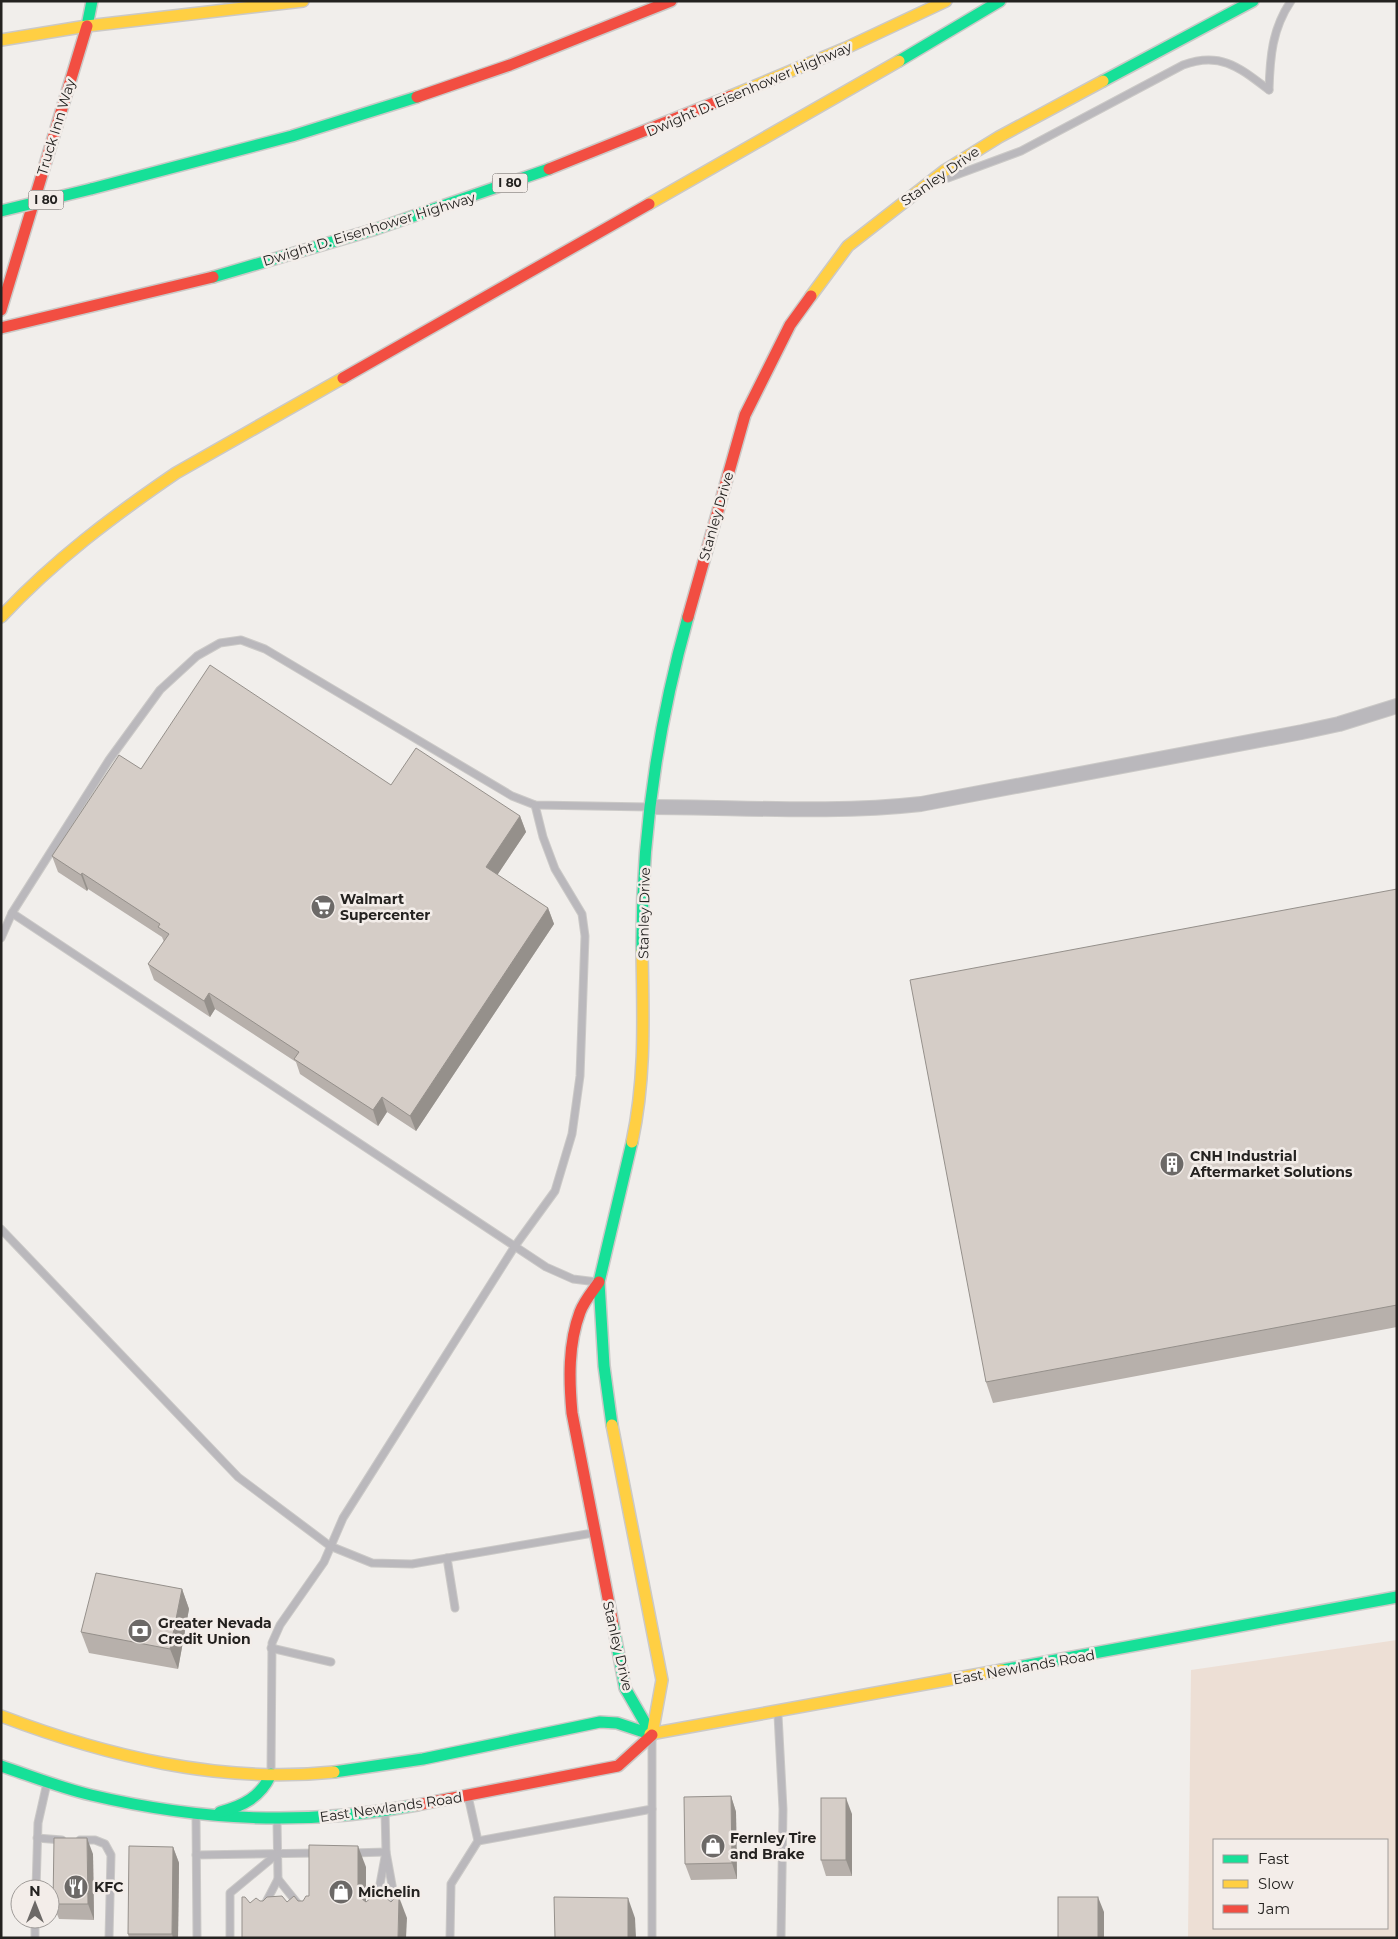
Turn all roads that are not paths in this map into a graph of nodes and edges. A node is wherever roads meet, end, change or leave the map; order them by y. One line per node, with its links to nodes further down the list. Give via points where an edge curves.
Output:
1 (92, 1): 8 (main road, Truck Inn Way)
2 (303, 1): 8 (main road)
3 (671, 1): 11 (main road, I 80, bridge, via 570,42 414,98 225,155)
4 (946, 1): 13 (main road, Dwight D. Eisenhower Highway / I 80, via 872,37 632,138 457,202 323,246)
5 (1000, 1): 15 (main road, via 176,473 85,538)
6 (1253, 1): 10 (main road, Stanley Drive, via 1000,137)
7 (1291, 1): 10 (lane, via 1276,29 1269,90 1231,63 1199,60 1021,150)
8 (87, 26): 9 (main road); 12 (main road, Truck Inn Way)
9 (1, 40)
10 (917, 190): 19 (main road, Stanley Drive, via 848,246 790,325 745,415 672,678)
11 (1, 211)
12 (1, 310)
13 (1, 328)
14 (9, 590): 15 (main road)
15 (23, 592): 16 (main road)
16 (1, 617)
17 (1397, 706): 19 (street, via 1302,732 921,804 836,809)
18 (535, 805): 19 (lane); 20 (lane, via 512,796 265,648 241,640 220,643 197,656 160,690 110,760); 23 (lane, via 555,869 582,914 585,936 580,1076 572,1134 555,1191)
19 (651, 807): 24 (main road, Stanley Drive, via 643,892 640,1105)
20 (12, 913): 21 (lane); 23 (lane)
21 (1, 938)
22 (1, 1229): 26 (lane, via 238,1476)
23 (515, 1246): 24 (lane, via 546,1267 573,1279); 26 (lane, via 343,1518)
24 (599, 1282): 25 (main road, Stanley Drive, via 580,1311 570,1371 572,1413); 34 (main road, Stanley Drive, via 609,1411 662,1680)
25 (593, 1533): 27 (lane); 34 (main road, Stanley Drive, via 625,1688)
26 (330, 1546): 27 (lane, via 372,1563 412,1564); 30 (lane, via 324,1562 280,1625)
27 (447, 1558): 29 (lane)
28 (1397, 1597): 32 (main road, East Newlands Road)
29 (455, 1608)
30 (271, 1648): 31 (lane); 36 (lane)
31 (331, 1662)
32 (778, 1712): 34 (main road, East Newlands Road); 63 (lane, via 783,1809)
33 (1, 1716): 36 (main road, East Newlands Road, via 46,1734 120,1756 193,1769)
34 (652, 1734): 36 (main road, East Newlands Road, via 610,1721 379,1766); 38 (main road, East Newlands Road, via 618,1766); 39 (lane)
35 (1, 1766): 37 (main road, East Newlands Road)
36 (271, 1774): 41 (main road, via 261,1793 244,1805)
37 (47, 1783): 41 (main road, East Newlands Road, via 132,1805); 43 (lane)
38 (468, 1795): 40 (main road, East Newlands Road); 44 (lane)
39 (652, 1809): 44 (lane); 62 (lane)
40 (385, 1810): 42 (main road, East Newlands Road, via 321,1818); 45 (lane)
41 (201, 1816): 42 (main road, East Newlands Road); 49 (lane)
42 (277, 1819): 48 (lane)
43 (37, 1838): 50 (lane); 58 (lane, via 95,1840 109,1849)
44 (478, 1841): 61 (lane, via 451,1884)
45 (386, 1852): 47 (lane); 56 (lane); 57 (lane)
46 (327, 1853): 48 (lane)
47 (346, 1853)
48 (277, 1854): 49 (lane); 51 (lane); 60 (lane, via 230,1893)
49 (196, 1855): 59 (lane)
50 (36, 1879)
51 (278, 1879): 52 (lane); 53 (lane); 54 (lane); 55 (lane)
52 (271, 1908)
53 (302, 1909)
54 (262, 1910)
55 (291, 1910)
56 (374, 1917)
57 (398, 1917)
58 (108, 1938)
59 (197, 1938)
60 (230, 1938)
61 (450, 1938)
62 (652, 1938)
63 (780, 1938)

